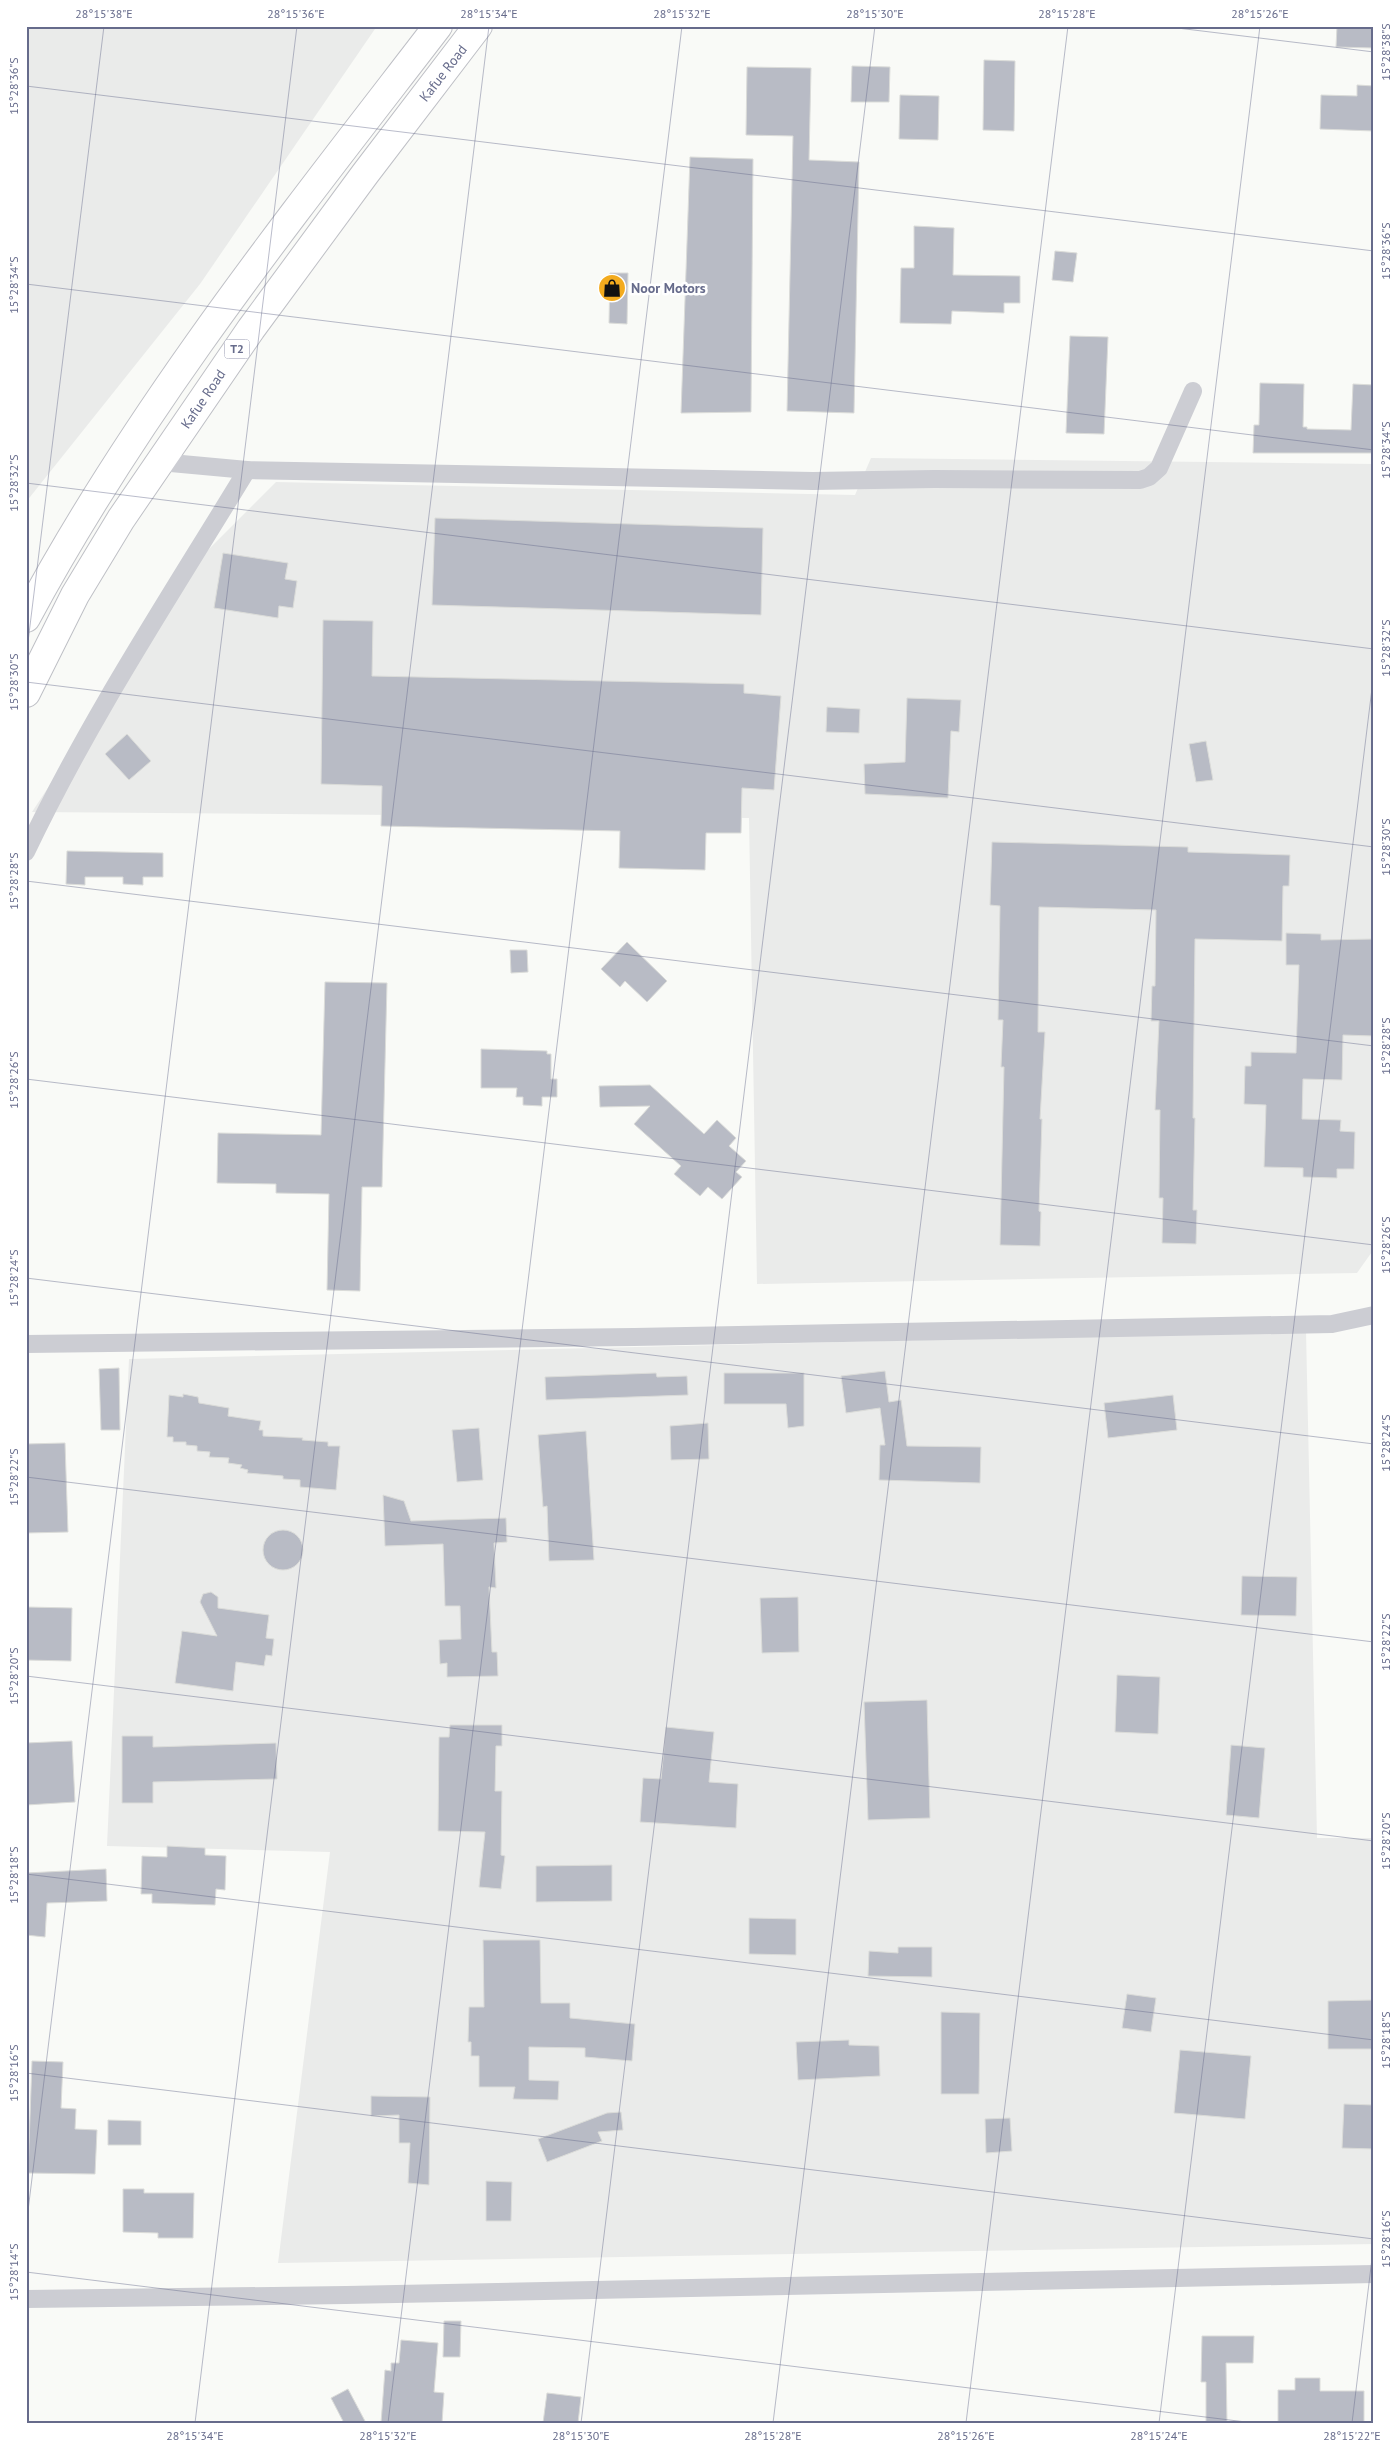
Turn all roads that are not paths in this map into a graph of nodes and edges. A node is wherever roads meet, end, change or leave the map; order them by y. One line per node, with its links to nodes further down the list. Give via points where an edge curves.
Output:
1 (438, 26): 6 (main road, T2, via 228,304 131,442 57,560)
2 (478, 26): 4 (main road, Kafue Road / T2, via 251,329)
3 (1193, 391): 5 (street, via 1159,468 1150,478 1140,480 934,478 813,481)
4 (160, 462): 5 (street); 7 (main road, Kafue Road / T2, via 75,595)
5 (247, 470): 8 (street, via 84,741)
6 (26, 618)
7 (26, 693)
8 (26, 852)
9 (1374, 1315): 10 (street, via 1332,1324)
10 (26, 1344)
11 (1374, 2274): 12 (street)
12 (26, 2299)

